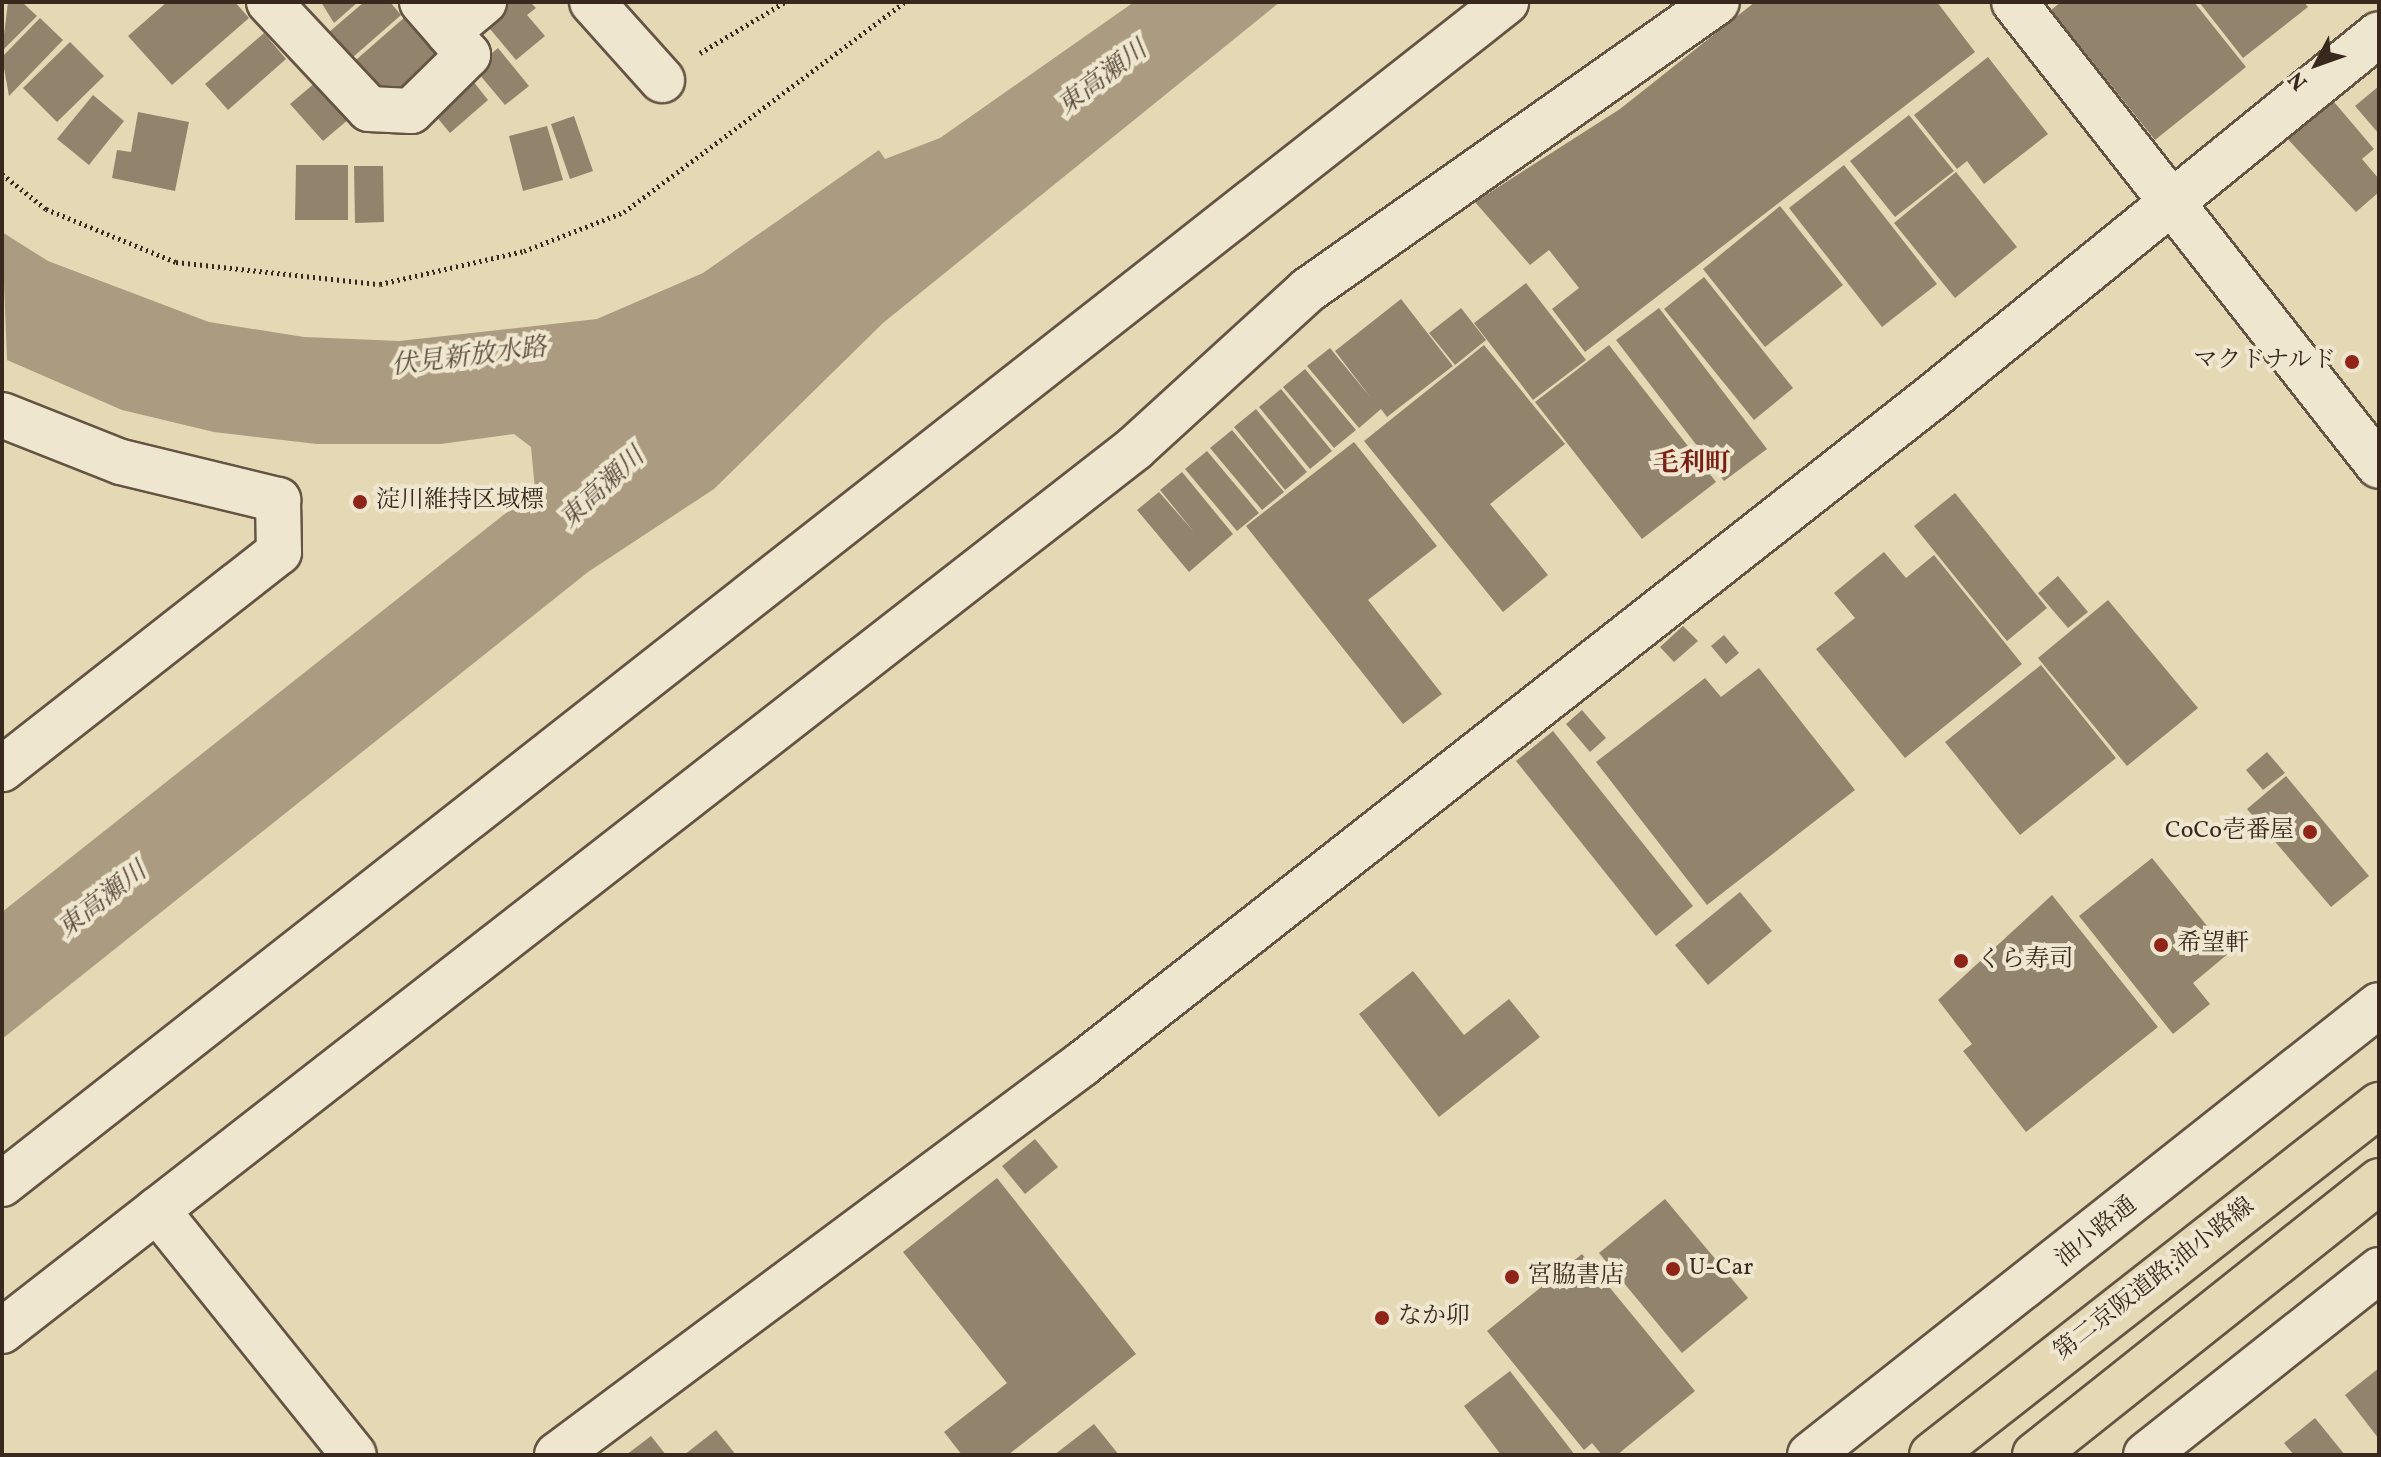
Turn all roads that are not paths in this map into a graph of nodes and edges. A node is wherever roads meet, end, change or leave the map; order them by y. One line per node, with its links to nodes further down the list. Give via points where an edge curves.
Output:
1 (484, 2): 7 (street)
2 (592, 2): 9 (street)
3 (1506, 2): 17 (street)
4 (1717, 2): 18 (street, via 1308,290 1135,448)
5 (2014, 2): 10 (street)
6 (287, 8): 7 (street, via 369,109 411,111 468,55)
7 (435, 17)
8 (2379, 34): 10 (street)
9 (662, 80)
10 (2172, 202): 12 (street); 22 (street, via 1082,1064)
11 (2, 415): 13 (street, via 121,462 278,500 279,552)
12 (2379, 466)
13 (2, 769)
14 (2379, 1005): 23 (street, 油小路通)
15 (2379, 1105): 24 (highway, 第二京阪道路;油小路線)
16 (2379, 1181): 25 (highway)
17 (2, 1184)
18 (157, 1210): 20 (street); 21 (street)
19 (2379, 1270): 26 (street)
20 (2, 1331)
21 (354, 1455)
22 (557, 1455)
23 (1810, 1455)
24 (1932, 1455)
25 (2035, 1455)
26 (2146, 1455)

